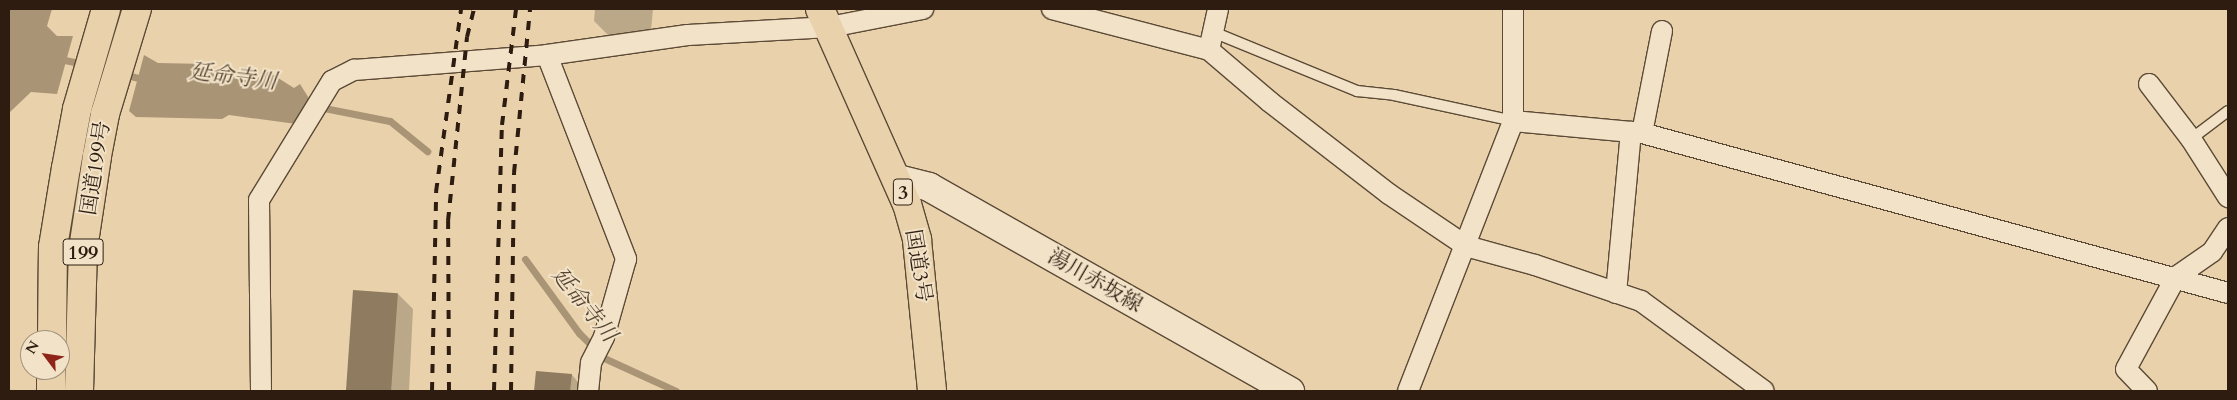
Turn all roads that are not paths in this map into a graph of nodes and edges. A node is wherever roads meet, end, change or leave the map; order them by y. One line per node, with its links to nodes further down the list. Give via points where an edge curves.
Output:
1 (106, 9): 25 (highway, 国道199号 / 199, via 77,109 53,248)
2 (137, 9): 26 (highway, 国道199号 / 199, via 104,114 83,249)
3 (923, 9): 8 (street)
4 (1052, 9): 7 (street)
5 (1218, 9): 10 (street)
6 (1513, 9): 14 (street)
7 (1102, 14): 10 (street)
8 (825, 18): 11 (street); 17 (highway, 国道3号 / 3)
9 (1662, 31): 15 (street)
10 (1211, 41): 14 (lane, via 1357,92 1403,97); 20 (street, via 1270,102 1390,194)
11 (547, 55): 27 (street, via 354,70 332,81 259,200); 28 (street, via 626,259 604,337 591,363)
12 (2149, 84): 16 (street)
13 (2228, 111): 16 (lane)
14 (1513, 121): 15 (street); 20 (street)
15 (1636, 133): 22 (street); 23 (street)
16 (2191, 139): 18 (street)
17 (898, 179): 29 (highway, 国道3号 / 3, via 916,240); 30 (main road, 湯川赤坂線, via 929,187)
18 (2228, 197)
19 (2228, 228): 21 (street)
20 (1466, 246): 23 (street); 31 (street)
21 (2220, 252): 22 (street)
22 (2176, 277): 24 (street); 33 (street, via 2126,369)
23 (1616, 293): 32 (street, via 1641,301)
24 (2228, 293)
25 (52, 330)
26 (79, 391)
27 (261, 391)
28 (588, 391)
29 (932, 391)
30 (1290, 391)
31 (1408, 391)
32 (1764, 391)
33 (2148, 391)

